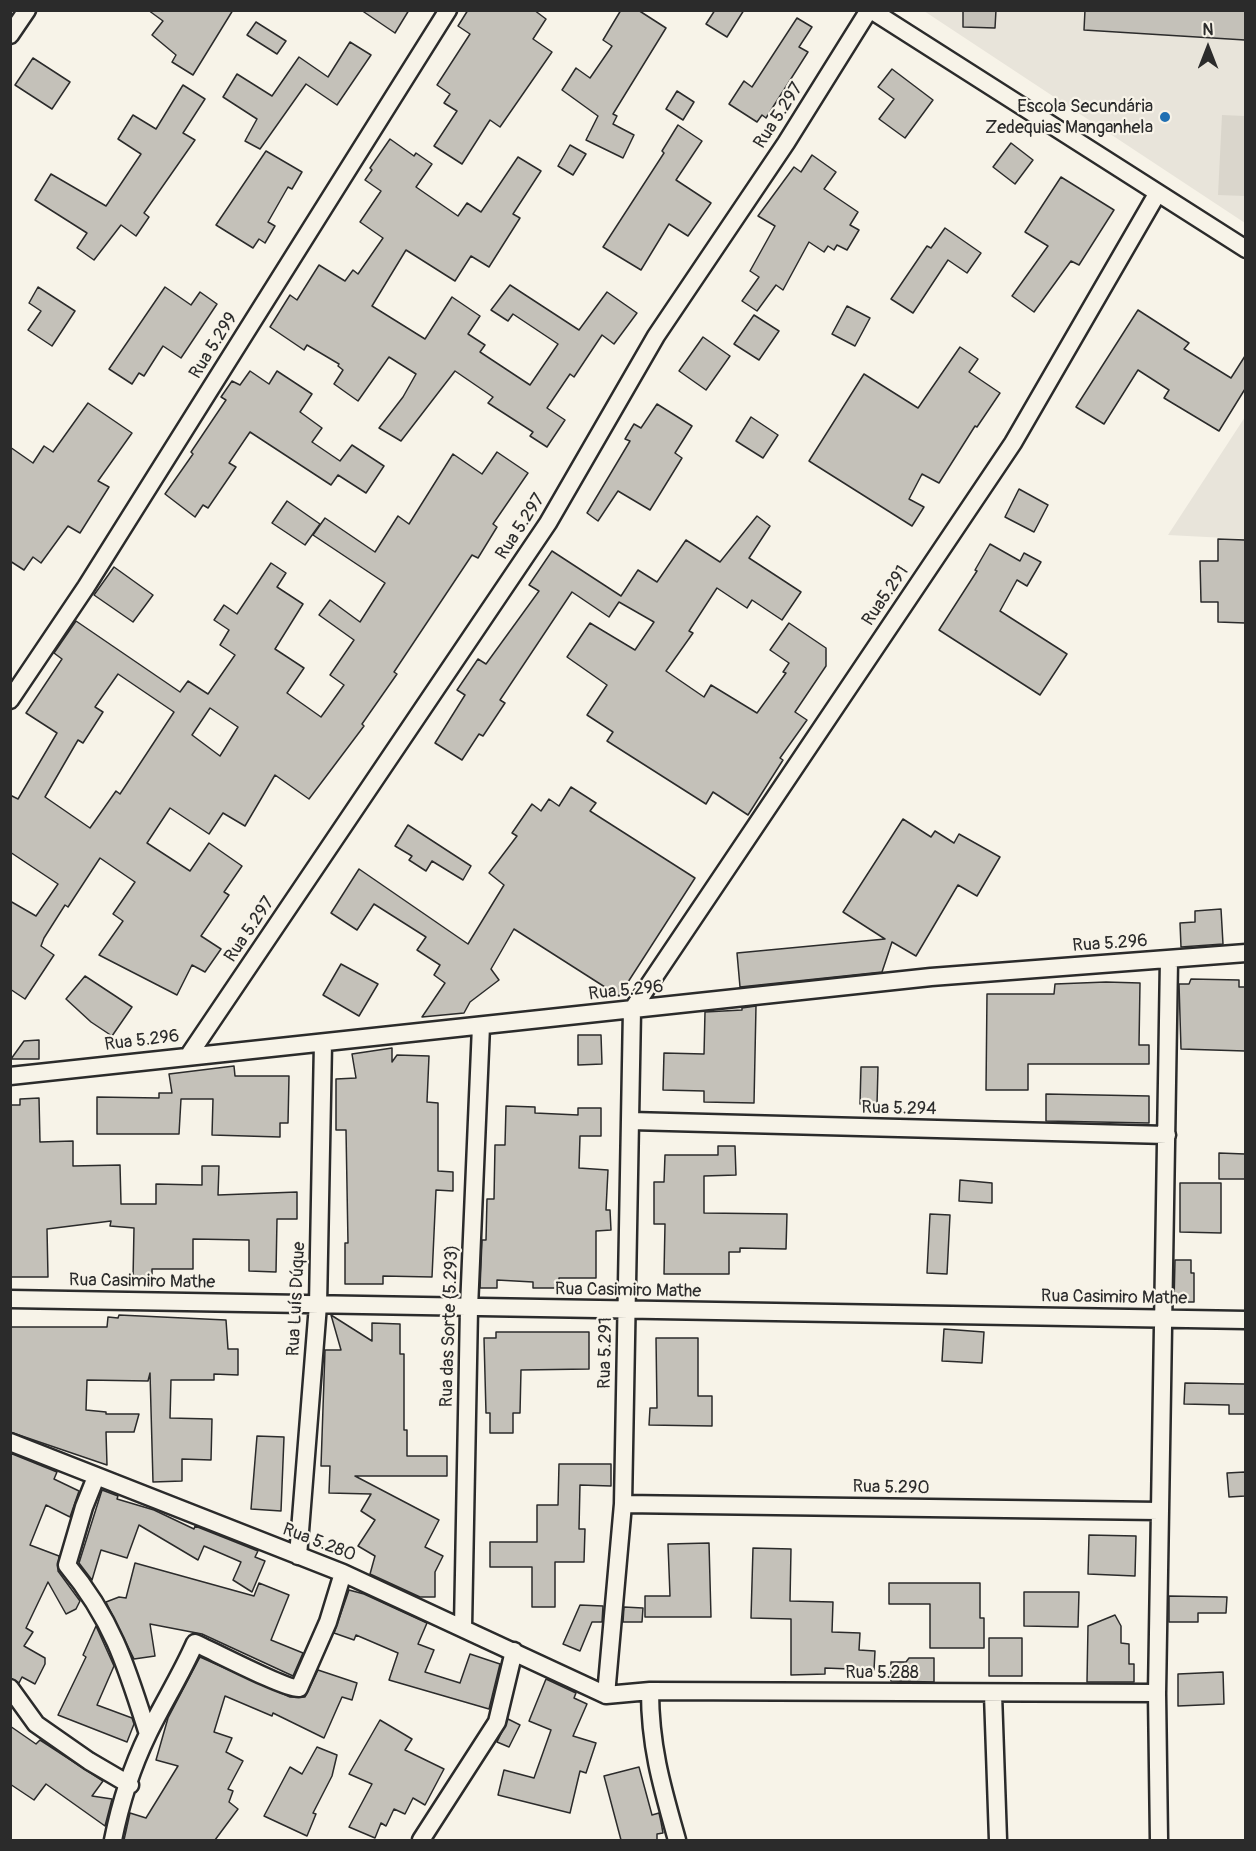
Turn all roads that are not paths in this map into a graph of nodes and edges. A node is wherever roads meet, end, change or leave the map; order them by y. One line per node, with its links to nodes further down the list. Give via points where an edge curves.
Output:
1 (27, 10): 4 (street)
2 (448, 10): 7 (street, Rua 5.299, via 86,587)
3 (870, 10): 5 (street); 13 (street, Rua 5.297, via 656,336 548,523)
4 (10, 35)
5 (1156, 194): 6 (street); 10 (street, Rua5.291, via 1012,443)
6 (1245, 249)
7 (10, 700)
8 (1245, 953): 9 (street, Rua 5.296)
9 (1169, 960): 10 (street, Rua 5.296, via 931,977); 16 (street)
10 (632, 1010): 11 (street, Rua 5.296); 15 (street, Rua 5.291)
11 (481, 1026): 12 (street, Rua 5.296); 19 (street, Rua das Sorte (5.293))
12 (323, 1043): 13 (street, Rua 5.296); 18 (street, Rua Luís Dúque)
13 (189, 1055): 14 (street, Rua 5.296)
14 (10, 1076)
15 (631, 1121): 16 (street, Rua 5.294); 20 (street, Rua 5.291)
16 (1167, 1135): 21 (street)
17 (10, 1299): 18 (street, Rua Casimiro Mathe)
18 (318, 1305): 19 (street, Rua Casimiro Mathe); 27 (street, Rua Luís Dúque)
19 (469, 1308): 20 (street, Rua Casimiro Mathe); 29 (street, Rua das Sorte (5.293))
20 (626, 1310): 21 (street, Rua Casimiro Mathe); 25 (street, Rua 5.291)
21 (1164, 1318): 22 (street, Rua Casimiro Mathe); 26 (street)
22 (1245, 1320)
23 (10, 1442): 24 (street, Rua 5.280)
24 (96, 1477): 27 (street, Rua 5.280); 36 (street, via 67,1565 100,1608 117,1644)
25 (623, 1504): 26 (street, Rua 5.290); 35 (street, Rua 5.291)
26 (1159, 1511): 34 (street)
27 (298, 1556): 28 (street, Rua 5.280)
28 (343, 1573): 29 (street, Rua 5.280); 36 (street, via 328,1622 299,1688 195,1643)
29 (463, 1627): 30 (street, Rua 5.280)
30 (514, 1651): 35 (street, Rua 5.280); 39 (street, via 497,1722)
31 (10, 1688): 37 (street, via 36,1724)
32 (650, 1691): 33 (street, Rua 5.288); 35 (street, Rua 5.288); 40 (street, via 650,1732)
33 (993, 1694): 34 (street, Rua 5.288); 41 (street)
34 (1156, 1694): 42 (street)
35 (606, 1695)
36 (148, 1734): 37 (street)
37 (130, 1785): 38 (street, via 119,1810)
38 (113, 1840)
39 (421, 1840)
40 (677, 1840)
41 (998, 1840)
42 (1159, 1840)

